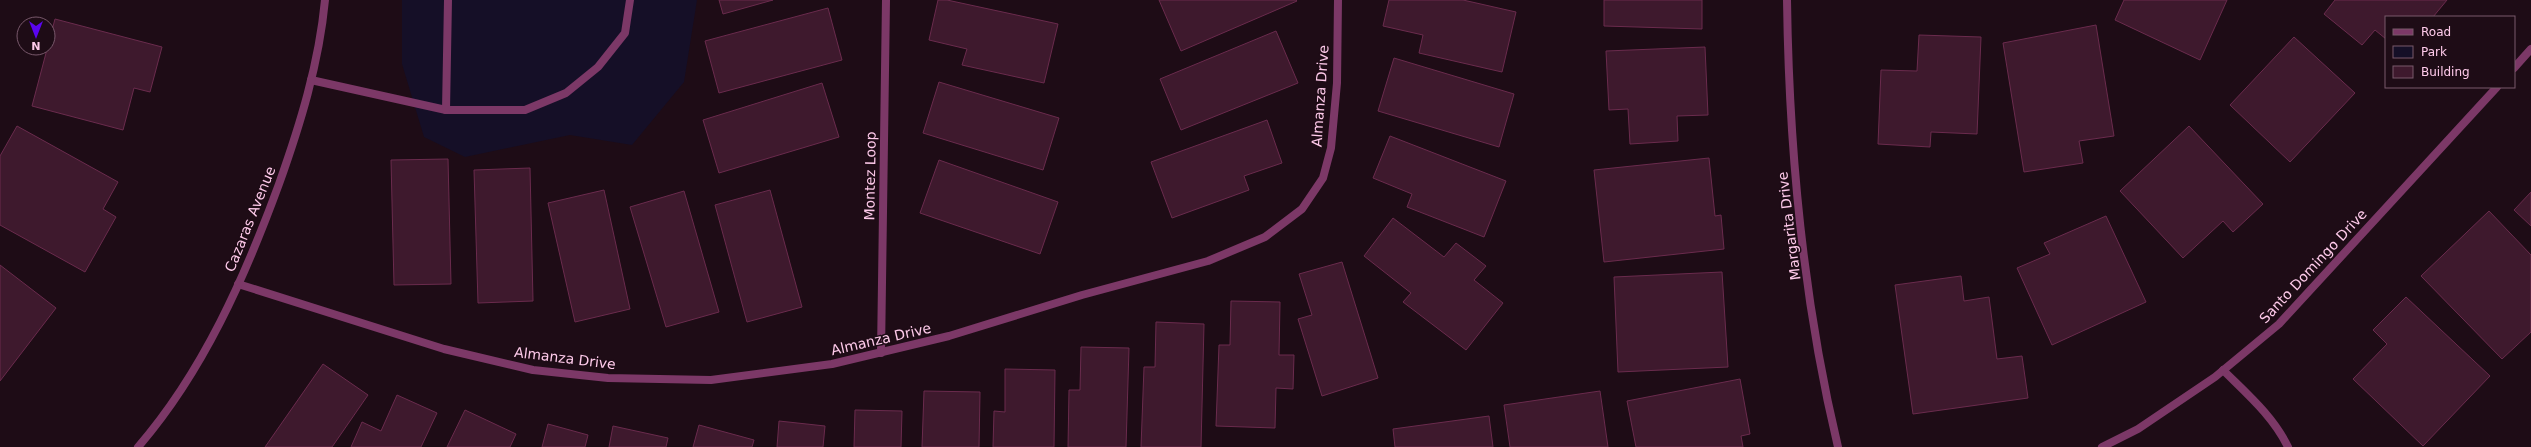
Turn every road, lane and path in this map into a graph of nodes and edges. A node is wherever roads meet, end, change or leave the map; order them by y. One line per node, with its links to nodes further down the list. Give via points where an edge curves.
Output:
1 (325, 0): 9 (street, Cazaras Avenue, via 321,37)
2 (448, 0): 11 (street)
3 (630, 0): 11 (street, via 625,32 598,67 566,93 525,110)
4 (886, 0): 13 (street, Montez Loop)
5 (1338, 0): 13 (street, Almanza Drive, via 1337,83 1331,148 1322,178 1302,210 1266,236 1208,261 1082,295 949,336)
6 (1787, 0): 16 (street, Margarita Drive, via 1791,116 1801,225 1814,320)
7 (2531, 50): 8 (street)
8 (2515, 67)
9 (311, 80): 11 (street); 12 (street, Cazaras Avenue, via 295,139 258,243)
10 (2496, 88): 14 (street, Santo Domingo Drive, via 2279,324)
11 (446, 110)
12 (238, 284): 13 (street, Almanza Drive, via 444,349 534,370 608,378 711,380 832,364); 15 (street, Cazaras Avenue, via 212,338 163,418)
13 (881, 353)
14 (2223, 370): 17 (street, Santo Domingo Drive, via 2138,429); 18 (street, via 2261,407 2281,432)
15 (138, 447)
16 (1838, 447)
17 (2102, 447)
18 (2288, 447)

